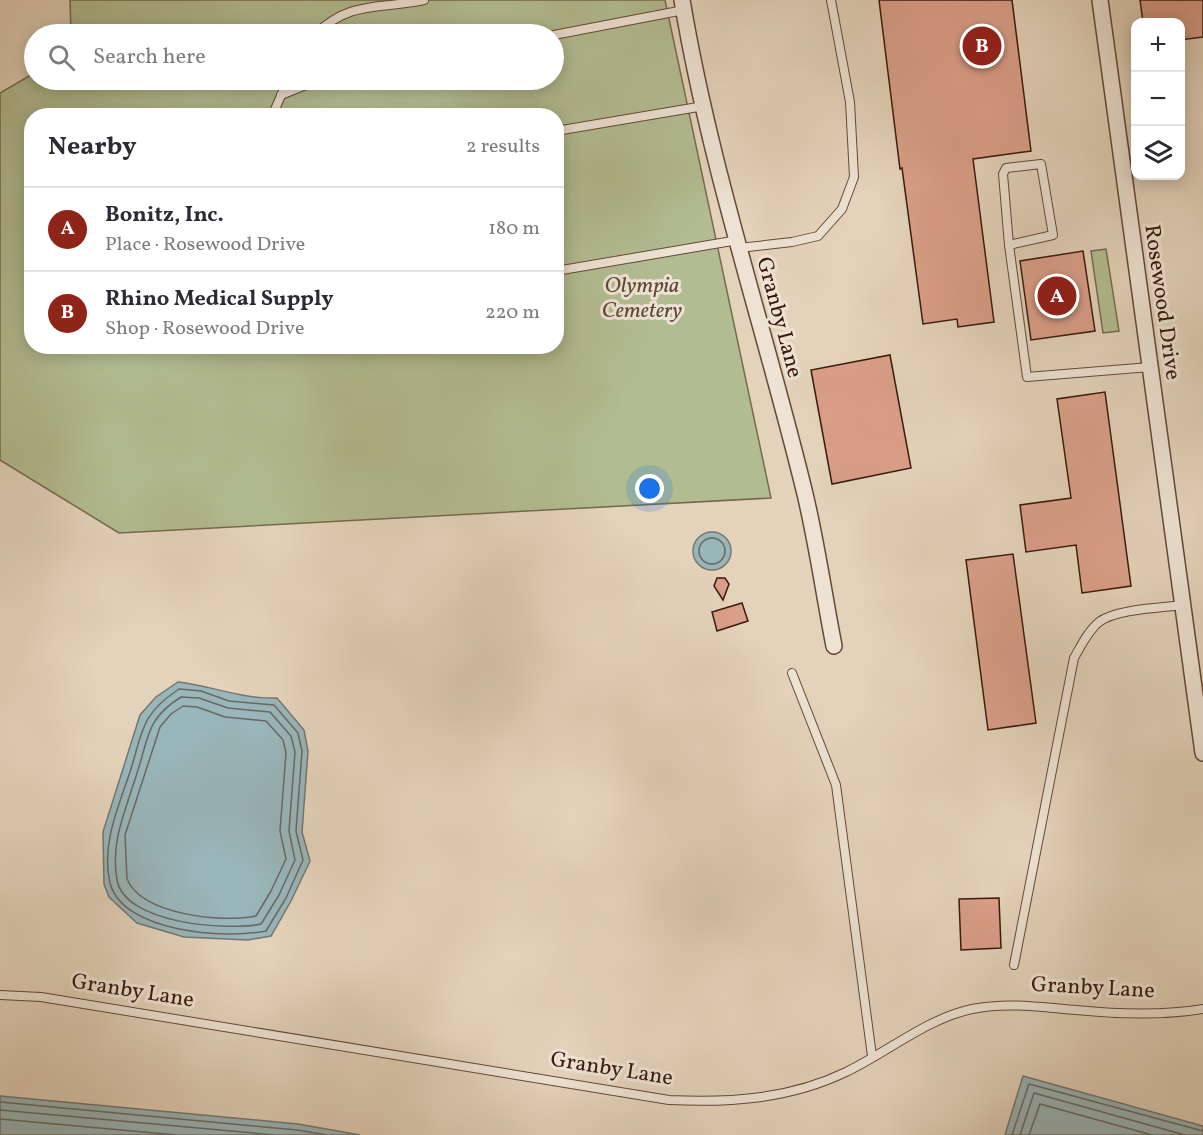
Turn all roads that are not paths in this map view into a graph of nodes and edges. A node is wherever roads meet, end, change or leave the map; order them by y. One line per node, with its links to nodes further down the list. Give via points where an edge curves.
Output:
1 (424, 0): 5 (lane, via 355,6 339,12)
2 (831, 0): 13 (lane, via 850,102 854,177 842,209 818,236 792,242)
3 (1100, 0): 16 (street, Rosewood Drive)
4 (683, 5): 6 (lane); 10 (street, Granby Lane)
5 (326, 24)
6 (564, 33)
7 (283, 90): 9 (lane)
8 (289, 90): 9 (lane)
9 (281, 95): 11 (lane)
10 (704, 106): 12 (lane); 13 (street, Granby Lane)
11 (275, 108)
12 (564, 130)
13 (738, 244): 15 (lane); 18 (street, Granby Lane, via 806,495)
14 (1009, 245): 14 (lane, via 1004,170 1041,164 1053,235); 16 (lane, via 1027,377)
15 (564, 270)
16 (1150, 368): 17 (street, Rosewood Drive)
17 (1183, 605): 20 (street, Rosewood Drive); 21 (lane, via 1109,616 1087,635 1074,658)
18 (834, 646)
19 (792, 673): 24 (lane, via 837,785)
20 (1203, 753)
21 (1014, 965)
22 (0, 995): 24 (lane, Granby Lane, via 41,997 669,1100 726,1101 784,1093 846,1071)
23 (1203, 1009): 24 (lane, Granby Lane, via 1181,1013 1125,1012 999,1004 939,1021)
24 (872, 1056)

